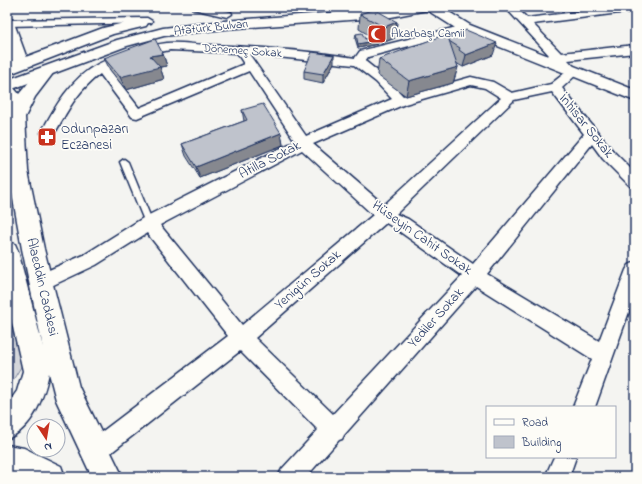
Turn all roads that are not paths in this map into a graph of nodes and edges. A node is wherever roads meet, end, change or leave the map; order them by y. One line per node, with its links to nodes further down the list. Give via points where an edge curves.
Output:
1 (197, 7): 10 (street)
2 (310, 7): 10 (main road, Atatürk Bulvarı)
3 (422, 7): 9 (main road, Atatürk Bulvarı)
4 (430, 7): 15 (main road)
5 (449, 7): 15 (main road, via 447,12)
6 (510, 7): 13 (street)
7 (108, 8): 12 (street)
8 (635, 8): 13 (street)
9 (391, 12): 15 (main road, via 428,16); 23 (main road, Atatürk Bulvarı, via 163,32 122,43)
10 (227, 14): 11 (main road, Atatürk Bulvarı)
11 (147, 21): 12 (street); 21 (main road, Atatürk Bulvarı, via 108,31)
12 (100, 22): 14 (street)
13 (524, 22): 18 (street)
14 (7, 23): 21 (main road)
15 (465, 28): 18 (main road); 19 (street, via 364,54)
16 (635, 49): 18 (street)
17 (241, 50): 19 (street, Dönemeç Sokak); 20 (street, Hüseyin Cahit Sokak); 22 (street, Dönemeç Sokak, via 168,47 129,55)
18 (550, 58): 24 (main road)
19 (358, 62): 30 (street, via 388,85)
20 (251, 66): 22 (street, via 137,114); 34 (street, Hüseyin Cahit Sokak)
21 (14, 67)
22 (101, 68): 32 (street, Dönemeç Sokak, via 67,96)
23 (46, 72): 25 (main road, Atatürk Bulvarı); 31 (main road, via 27,95)
24 (573, 72): 26 (street); 28 (main road)
25 (7, 86)
26 (555, 87): 29 (street); 33 (street, İnhisar Sokak)
27 (7, 91): 31 (main road, Alaeddin Caddesi, via 16,101)
28 (635, 96)
29 (510, 97): 30 (street, Atilla Sokak, via 489,85 471,80); 37 (street, Yenigün Sokak)
30 (400, 101): 34 (street, Atilla Sokak)
31 (16, 117): 42 (main road, Alaeddin Caddesi, via 18,171)
32 (48, 133)
33 (591, 135): 36 (street, İnhisar Sokak); 41 (street, Yediler Sokak)
34 (303, 143): 37 (street, Hüseyin Cahit Sokak); 38 (street, Atilla Sokak)
35 (124, 162): 38 (lane)
36 (635, 182)
37 (384, 215): 41 (street, Hüseyin Cahit Sokak, via 402,224); 43 (street, Yenigün Sokak)
38 (149, 223): 42 (street, Atilla Sokak, via 90,260); 43 (street)
39 (7, 251): 46 (main road, Alaeddin Caddesi, via 36,371 32,391 20,414)
40 (635, 270): 44 (street)
41 (476, 275): 44 (street, Hüseyin Cahit Sokak, via 496,290); 47 (street, Yediler Sokak)
42 (41, 282): 48 (main road, Alaeddin Caddesi, via 66,390)
43 (241, 338): 47 (street); 48 (street, Yenigün Sokak, via 163,402)
44 (603, 355): 45 (street)
45 (584, 406)
46 (7, 425)
47 (334, 431): 53 (street, Yediler Sokak)
48 (95, 451): 52 (main road, Alaeddin Caddesi)
49 (565, 458): 54 (street)
50 (7, 460): 51 (main road, via 24,463)
51 (50, 477)
52 (108, 477)
53 (290, 477)
54 (558, 477)

